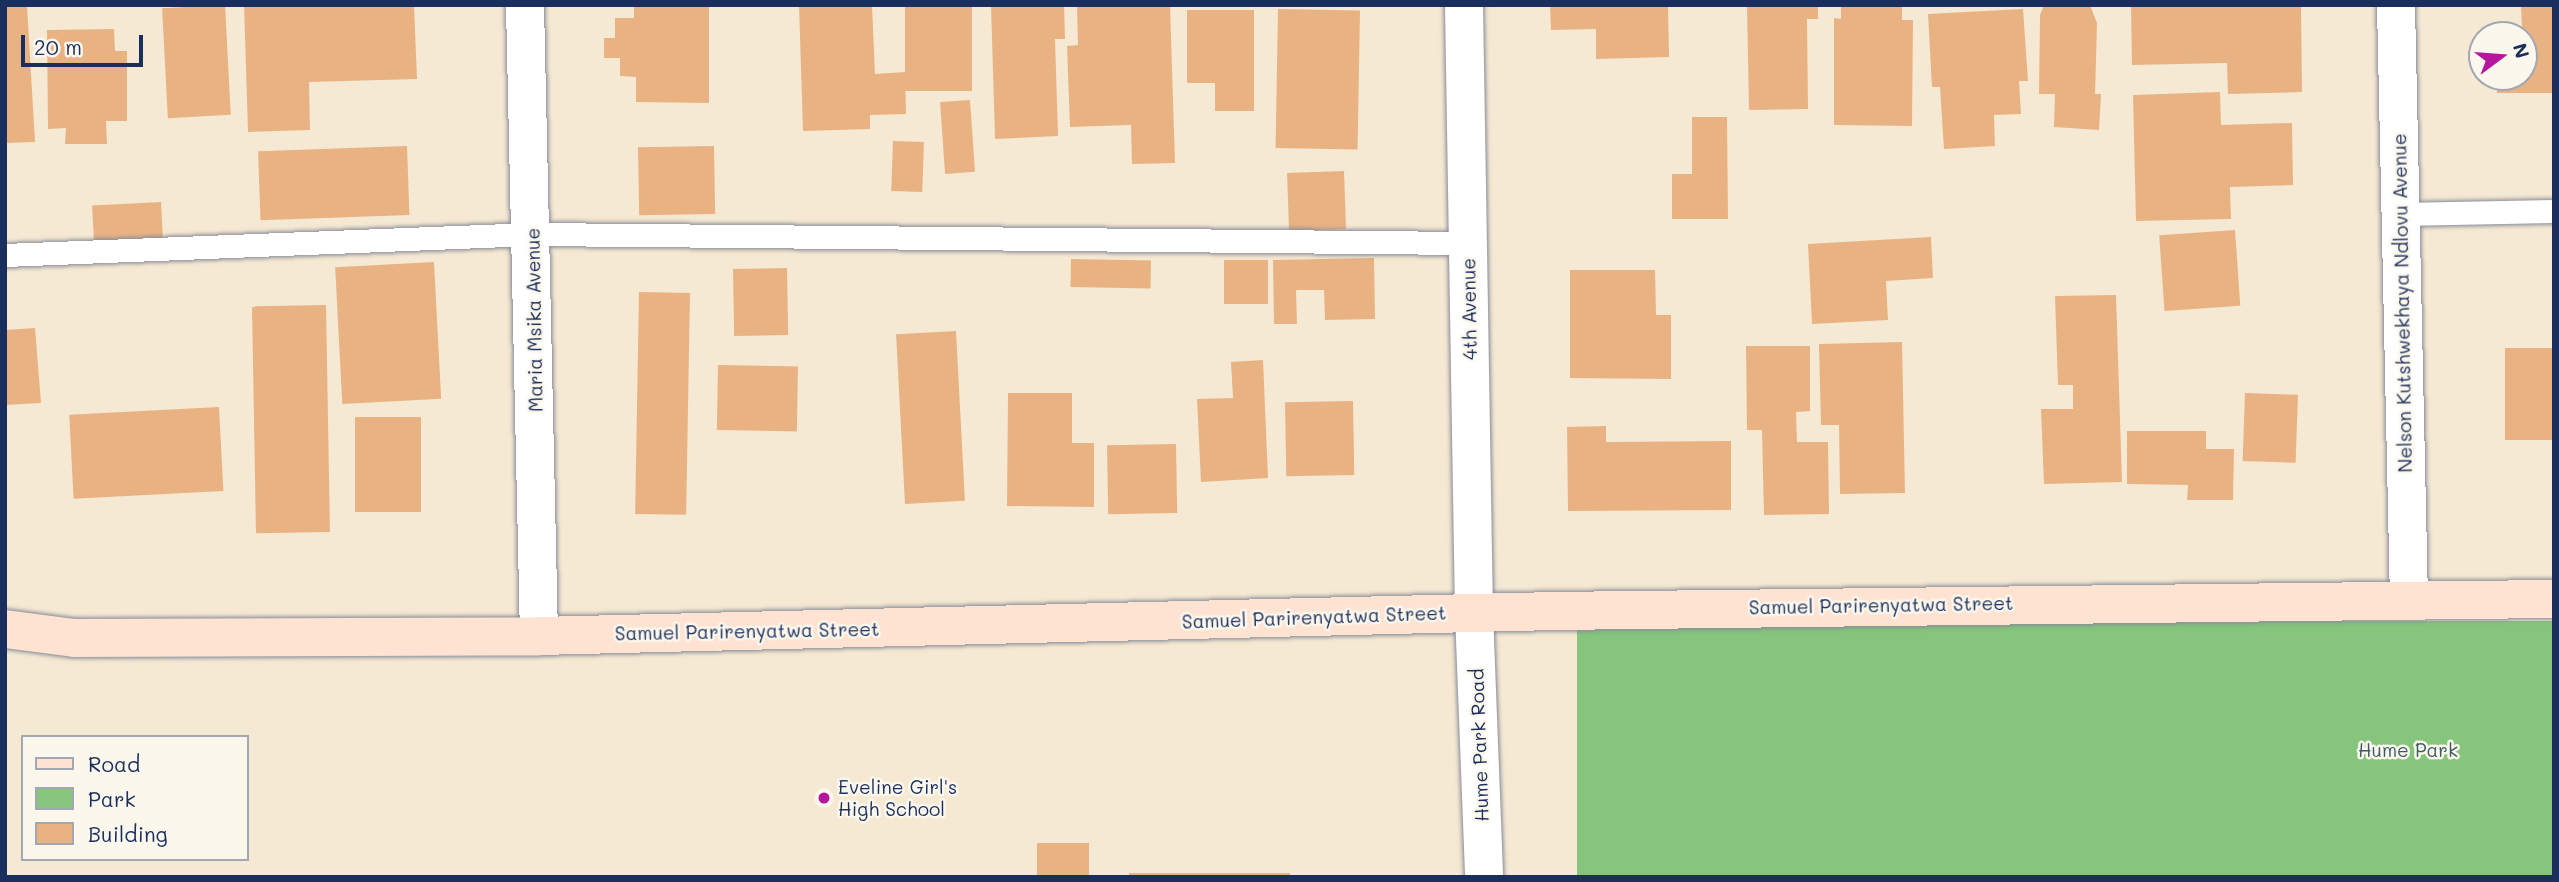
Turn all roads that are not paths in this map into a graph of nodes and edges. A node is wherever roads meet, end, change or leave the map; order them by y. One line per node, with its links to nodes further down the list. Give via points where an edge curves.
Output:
1 (525, 5): 6 (street, Maria Msika Avenue)
2 (1464, 5): 7 (street, 4th Avenue)
3 (2396, 5): 5 (street, Nelson Kutshwekhaya Ndlovu Avenue)
4 (2554, 211): 5 (lane)
5 (2400, 214): 10 (street, Nelson Kutshwekhaya Ndlovu Avenue)
6 (532, 234): 7 (lane); 8 (lane); 13 (street, Maria Msika Avenue)
7 (1468, 243): 11 (street, 4th Avenue)
8 (5, 255)
9 (2554, 598): 10 (street, Samuel Parirenyatwa Street)
10 (2409, 600): 11 (street, Samuel Parirenyatwa Street)
11 (1474, 612): 13 (street, Samuel Parirenyatwa Street); 16 (street, Hume Park Road)
12 (5, 629): 14 (street, Samuel Parirenyatwa Street)
13 (539, 636): 14 (street, Samuel Parirenyatwa Street)
14 (75, 638): 15 (street, Samuel Parirenyatwa Street)
15 (5, 654)
16 (1484, 877)

